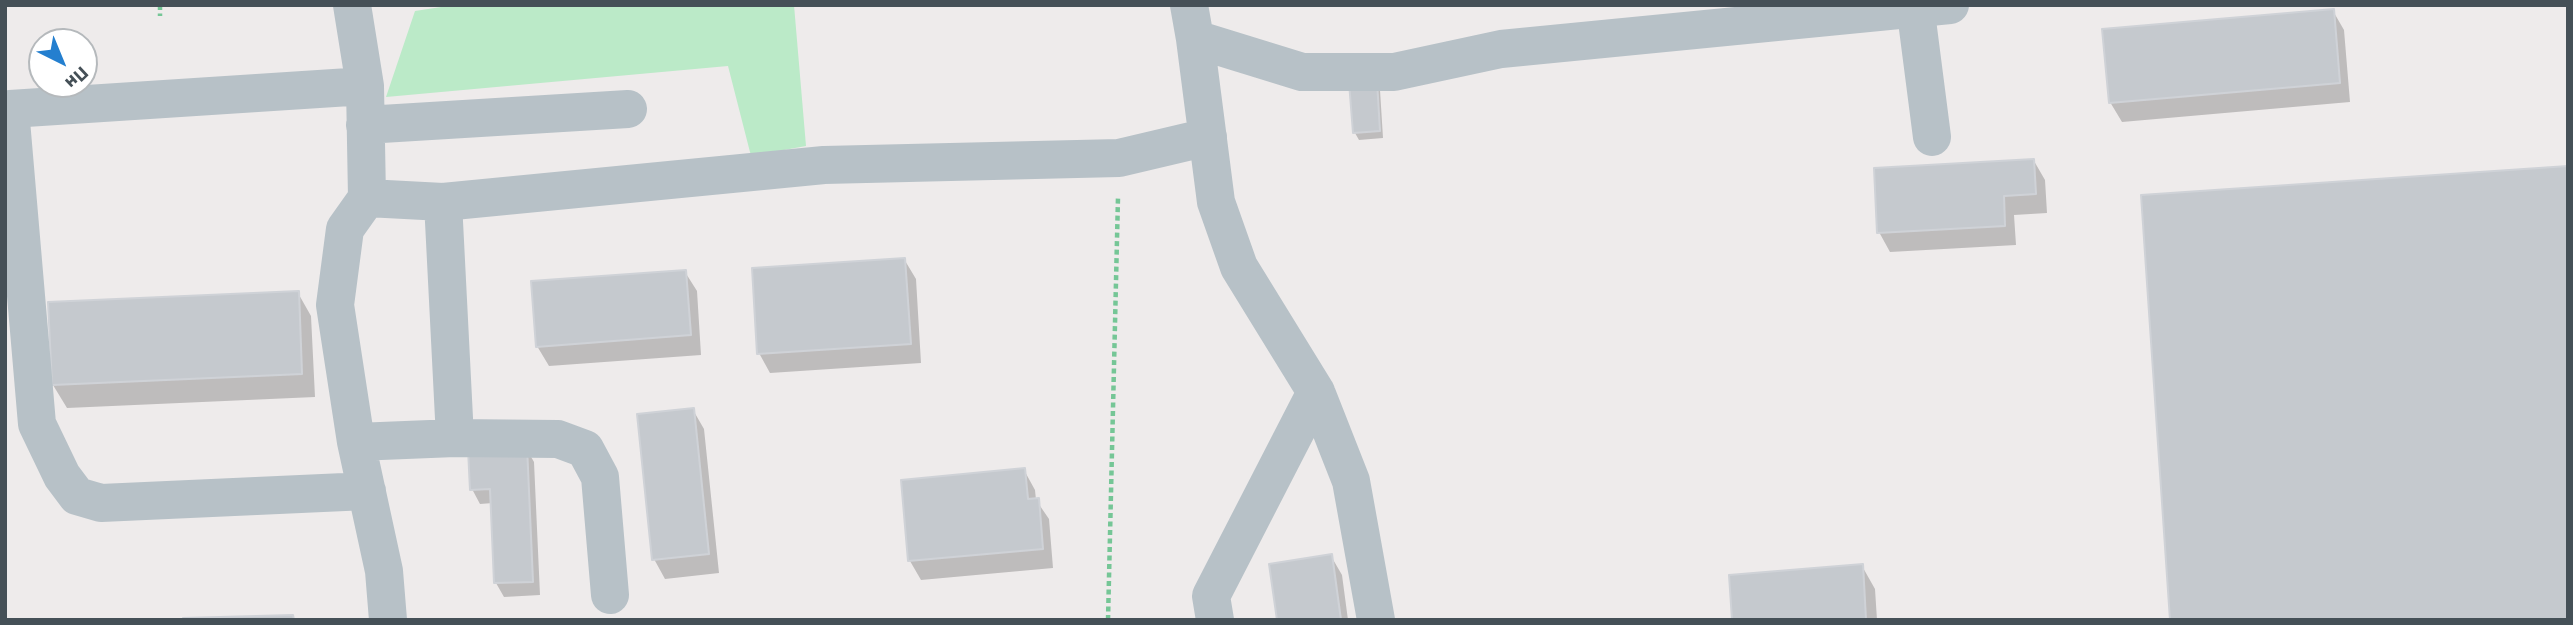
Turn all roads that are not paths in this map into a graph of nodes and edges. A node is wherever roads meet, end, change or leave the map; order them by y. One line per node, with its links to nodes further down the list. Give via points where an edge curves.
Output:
1 (352, 5): 4 (lane)
2 (1927, 6): 3 (lane, via 1502,49 1394,72 1302,72); 9 (lane)
3 (1192, 22): 8 (lane)
4 (365, 86): 5 (lane); 7 (lane)
5 (8, 109): 12 (lane)
6 (628, 110): 7 (lane)
7 (365, 125): 10 (lane)
8 (1208, 136): 11 (lane, via 1119,158 824,165); 13 (lane, via 1216,202 1239,267)
9 (1931, 137)
10 (367, 198): 11 (lane); 15 (lane, via 345,229 335,305)
11 (443, 202): 14 (lane)
12 (14, 261): 16 (lane, via 37,424 77,496 101,503)
13 (1316, 393): 19 (lane, via 1211,596); 20 (lane, via 1351,481)
14 (455, 438): 15 (lane); 17 (lane, via 558,439 585,449 600,477)
15 (356, 442): 16 (lane)
16 (367, 491): 18 (lane, via 384,571)
17 (610, 595)
18 (388, 620)
19 (1215, 620)
20 (1376, 620)

